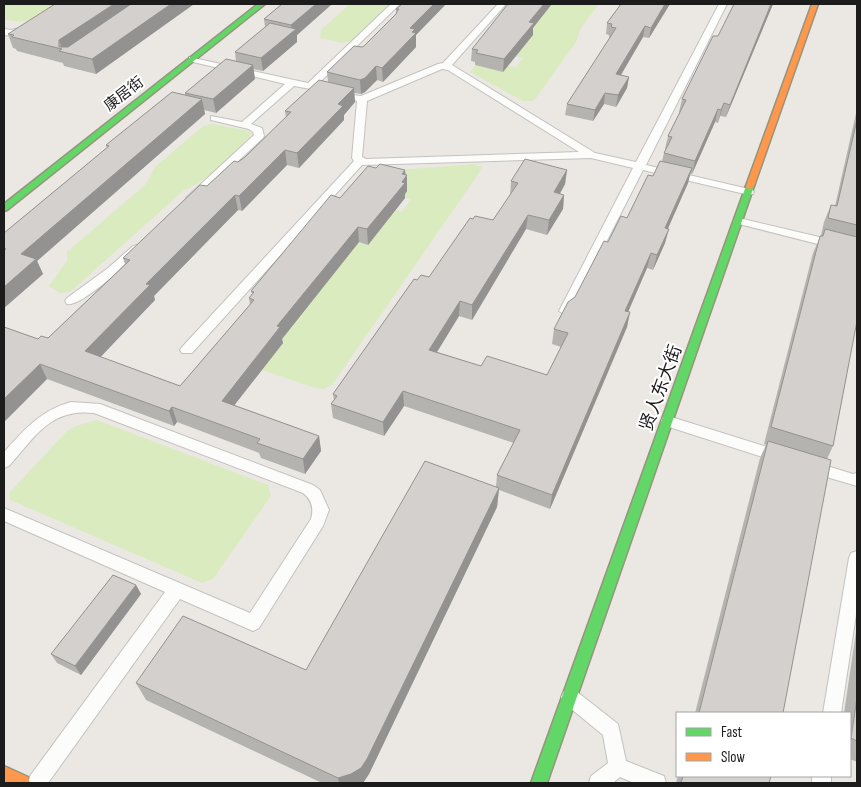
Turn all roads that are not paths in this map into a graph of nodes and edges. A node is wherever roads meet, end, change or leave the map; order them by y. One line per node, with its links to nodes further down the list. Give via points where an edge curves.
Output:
1 (262, 4): 8 (street, 康居街)
2 (396, 4): 11 (lane)
3 (502, 4): 9 (lane)
4 (723, 4): 17 (lane)
5 (815, 4): 18 (street, 贤人东大街)
6 (36, 24): 7 (lane, via 18,32)
7 (4, 32)
8 (192, 59): 10 (lane); 20 (street, 康居街)
9 (446, 66): 12 (lane); 15 (lane)
10 (291, 82): 11 (lane); 14 (lane)
11 (310, 87): 12 (lane)
12 (362, 99): 16 (lane, via 357,158)
13 (215, 118): 14 (lane)
14 (244, 125): 19 (lane, via 258,130 259,136)
15 (592, 155): 16 (lane); 17 (lane)
16 (360, 160): 26 (lane)
17 (640, 166): 18 (lane); 25 (lane)
18 (749, 192): 21 (street, 贤人东大街)
19 (186, 204)
20 (4, 208)
21 (739, 221): 23 (lane); 27 (street, 贤人东大街)
22 (149, 238): 24 (lane, via 112,272)
23 (857, 250)
24 (71, 301)
25 (565, 311)
26 (187, 350)
27 (668, 421): 29 (lane); 33 (street, 贤人东大街)
28 (4, 462): 32 (lane, via 42,422 70,407 95,408 315,494 321,510 318,521 253,623)
29 (857, 482)
30 (4, 514): 32 (lane)
31 (857, 558): 34 (lane)
32 (176, 589): 39 (lane)
33 (570, 697): 35 (lane, via 611,730); 37 (street, 贤人东大街)
34 (832, 712)
35 (618, 767): 40 (lane); 41 (lane)
36 (4, 774): 38 (street)
37 (544, 782)
38 (22, 783)
39 (37, 783)
40 (598, 783)
41 (657, 783)

